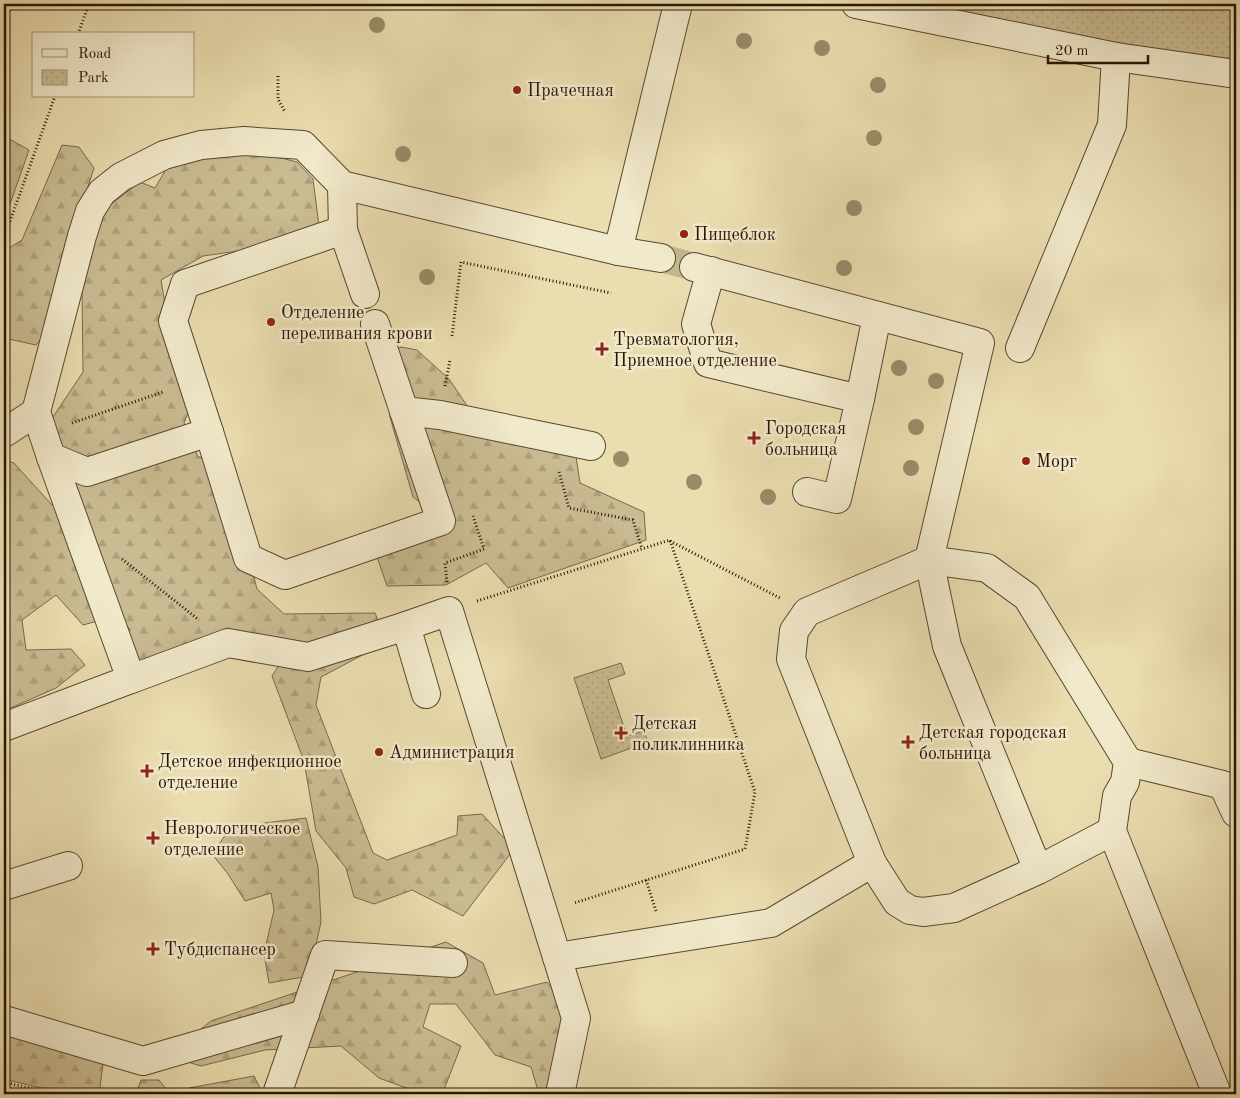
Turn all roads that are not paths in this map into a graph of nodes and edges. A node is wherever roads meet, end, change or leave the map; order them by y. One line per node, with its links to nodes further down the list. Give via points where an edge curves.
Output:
1 (678, 4): 7 (lane)
2 (856, 4): 3 (lane)
3 (1116, 57): 4 (lane); 12 (lane, via 1112,125)
4 (1236, 74)
5 (342, 185): 6 (lane); 7 (lane); 17 (lane, via 303,145 244,141 201,145 164,155 121,177 102,192 90,211 82,236)
6 (343, 230): 9 (lane); 15 (lane, via 185,284 173,321)
7 (618, 251): 8 (lane)
8 (661, 258)
9 (366, 294)
10 (877, 316): 13 (lane); 13 (lane, via 702,269 696,324 708,363); 20 (lane, via 980,343)
11 (375, 324): 14 (lane)
12 (1020, 348)
13 (860, 399): 19 (lane, via 837,499)
14 (404, 411): 15 (lane, via 441,521 286,575 248,558); 18 (lane)
15 (209, 432): 17 (lane, via 87,472)
16 (4, 433): 17 (lane)
17 (43, 434): 22 (lane)
18 (591, 446)
19 (807, 492)
20 (929, 560): 25 (lane, via 987,568 1027,597); 29 (lane, via 808,612 794,631 791,659); 31 (lane, via 947,646)
21 (406, 626): 22 (lane, via 308,657 228,643); 23 (lane); 33 (lane, via 449,612)
22 (131, 679): 24 (lane)
23 (426, 694)
24 (4, 727)
25 (1128, 762): 26 (lane); 28 (lane, via 1125,782 1117,796)
26 (1230, 778): 27 (lane)
27 (1236, 812)
28 (1112, 831): 31 (lane); 39 (lane)
29 (872, 863): 31 (lane, via 897,902 910,910 923,912 954,908); 33 (lane, via 771,923)
30 (68, 866): 32 (lane)
31 (1038, 870)
32 (4, 886)
33 (557, 957): 38 (lane, via 576,1018)
34 (453, 963): 35 (lane, via 325,955)
35 (305, 1014): 36 (lane, via 143,1061); 37 (lane)
36 (4, 1020)
37 (277, 1094)
38 (560, 1094)
39 (1217, 1094)

